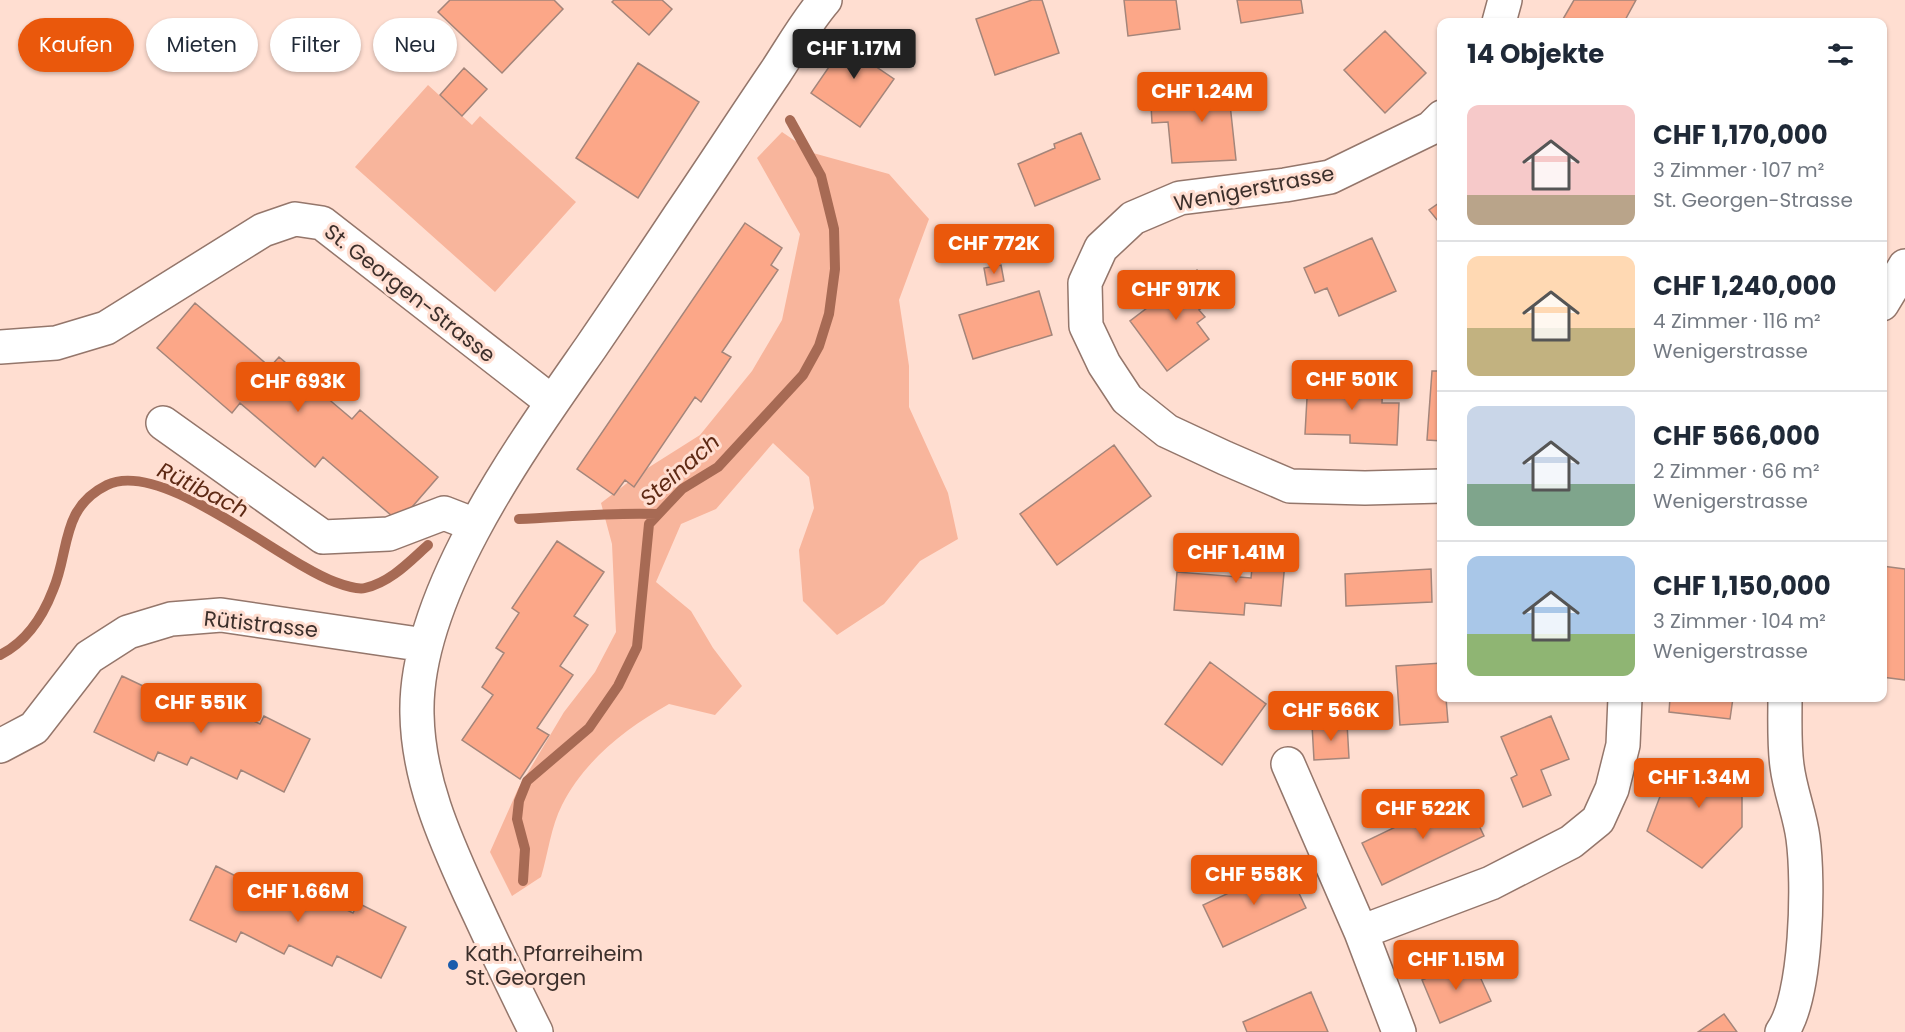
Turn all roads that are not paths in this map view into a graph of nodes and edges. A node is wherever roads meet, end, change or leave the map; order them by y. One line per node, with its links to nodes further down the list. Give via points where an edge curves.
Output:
1 (825, 0): 8 (street)
2 (1505, 0): 3 (street)
3 (1500, 18)
4 (1437, 122): 10 (street, Wenigerstrasse, via 1330,177 1180,198 1133,218 1101,248 1085,283 1086,326 1104,364 1127,399 1167,431 1290,486)
5 (1905, 266): 6 (street)
6 (1887, 296)
7 (0, 347): 8 (street, St. Georgen-Strasse, via 57,343 106,328 263,230 295,219 322,223)
8 (552, 402): 11 (street)
9 (163, 423): 11 (street, via 323,537 388,534 444,513)
10 (1437, 486)
11 (475, 525): 12 (street)
12 (425, 645): 15 (street, Rütistrasse, via 220,615 171,619 128,632 89,657 33,728); 18 (street, via 417,712 424,772 434,807)
13 (1625, 702): 17 (street, via 1623,745 1612,789 1598,820 1571,842 1491,883)
14 (1785, 702): 20 (street, via 1787,767 1803,838 1805,897 1800,984 1791,1020)
15 (0, 746)
16 (1288, 764): 17 (street)
17 (1361, 932): 19 (street)
18 (536, 1032)
19 (1399, 1032)
20 (1782, 1032)

